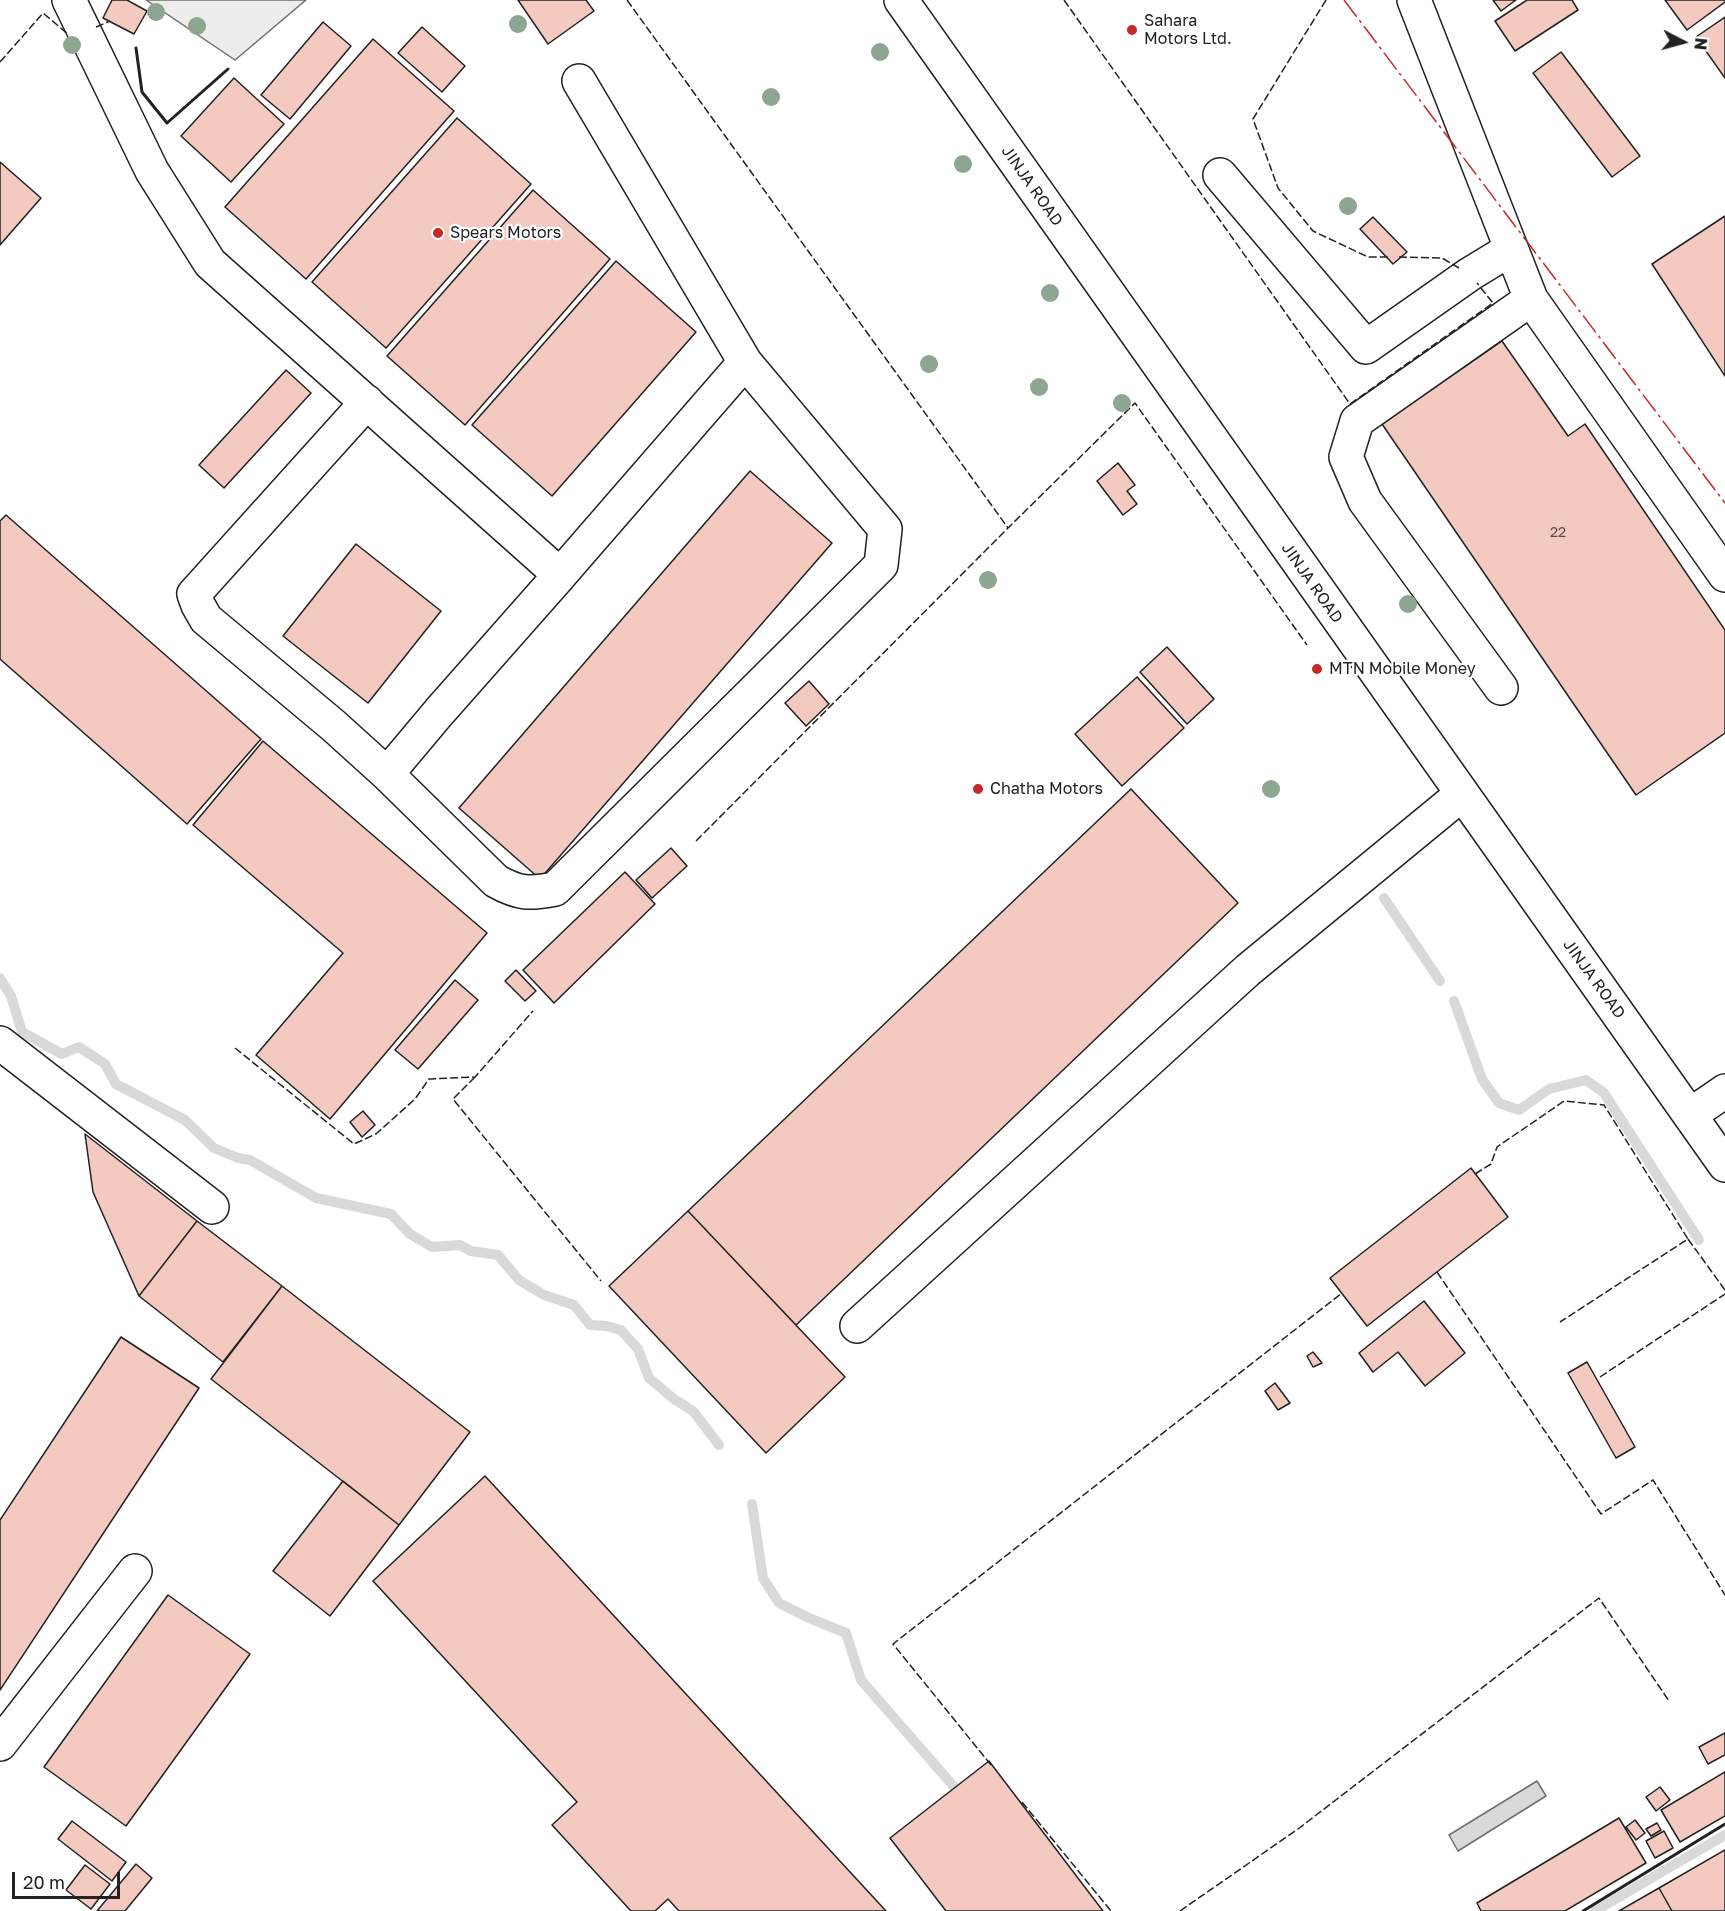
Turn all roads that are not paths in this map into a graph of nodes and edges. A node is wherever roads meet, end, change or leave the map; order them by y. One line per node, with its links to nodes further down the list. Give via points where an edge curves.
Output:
1 (69, 0): 9 (main road, via 152,171 210,263)
2 (901, 0): 14 (main road, JINJA ROAD)
3 (1414, 0): 6 (main road)
4 (579, 81): 8 (main road)
5 (1220, 175): 6 (main road, via 1366,347)
6 (1511, 249): 7 (main road)
7 (1531, 299): 11 (main road); 12 (main road, via 1357,421 1346,457 1365,501)
8 (745, 362): 10 (main road); 13 (main road, via 885,529 881,565 555,889 534,894 513,891 496,881)
9 (367, 402): 10 (main road); 13 (main road, via 194,594 207,619)
10 (560, 575): 13 (main road)
11 (1725, 575)
12 (1501, 688)
13 (387, 774)
14 (1462, 794): 17 (main road, JINJA ROAD); 20 (main road, via 1248,970)
15 (0, 1043): 19 (main road)
16 (1725, 1091): 17 (main road)
17 (1690, 1115): 18 (main road, JINJA ROAD)
18 (1725, 1165)
19 (212, 1207)
20 (857, 1326)
21 (135, 1571): 22 (main road)
22 (0, 1744)

